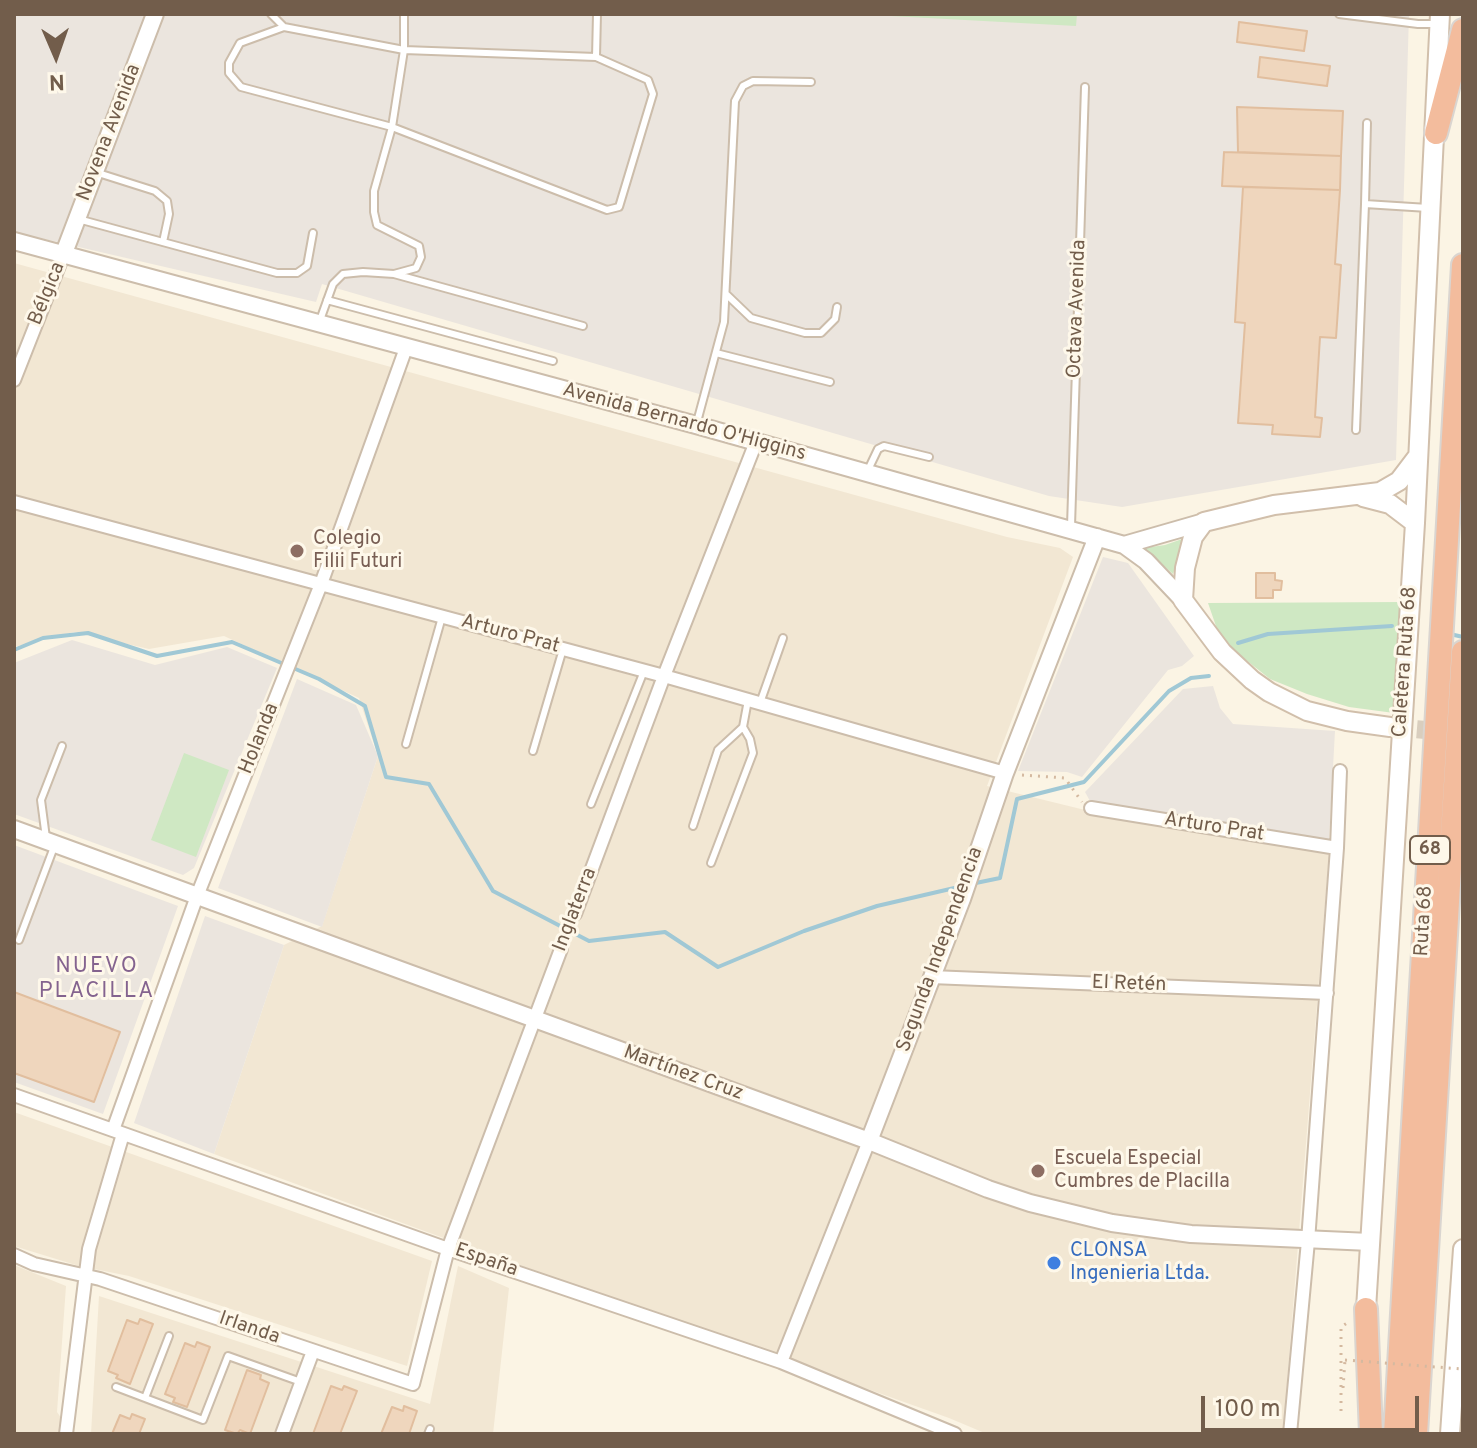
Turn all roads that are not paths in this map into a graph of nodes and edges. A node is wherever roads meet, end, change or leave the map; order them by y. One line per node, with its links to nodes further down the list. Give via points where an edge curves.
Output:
1 (155, 14): 16 (street, Novena Avenida)
2 (271, 14): 7 (lane)
3 (404, 14): 9 (lane)
4 (597, 14): 10 (lane)
5 (1339, 14): 6 (lane, via 1418,24)
6 (1440, 19): 15 (main road, Caletera Ruta 68)
7 (284, 27): 9 (lane); 14 (lane, via 240,43 229,73 241,87)
8 (1463, 30): 15 (highway)
9 (404, 50): 10 (lane); 14 (lane)
10 (596, 57): 14 (lane, via 648,80 653,94 619,207 607,210)
11 (811, 82): 26 (lane, via 753,81 743,86 735,101)
12 (1085, 87): 46 (lane, Octava Avenida)
13 (1367, 123): 17 (lane)
14 (392, 127): 25 (lane, via 374,191 374,212 377,225 419,246 421,257 416,268)
15 (1436, 133): 18 (main road, Caletera Ruta 68)
16 (95, 172): 19 (street, Novena Avenida); 22 (lane, via 155,191 167,201)
17 (1365, 204): 18 (lane); 37 (lane)
18 (1432, 208): 39 (main road, Caletera Ruta 68)
19 (77, 219): 22 (lane); 23 (street, Novena Avenida)
20 (313, 233): 22 (lane, via 307,266 297,273 277,273)
21 (14, 241): 23 (street, Avenida Bernardo O'Higgins)
22 (163, 242)
23 (64, 253): 29 (street, Avenida Bernardo O'Higgins); 34 (street, Bélgica)
24 (1463, 265): 102 (highway, Ruta 68 / 68)
25 (394, 274): 27 (lane, via 343,274); 30 (lane)
26 (726, 294): 28 (lane, via 751,318 805,333 821,333 835,319); 32 (lane)
27 (327, 300): 29 (lane); 33 (lane)
28 (837, 307)
29 (319, 323): 31 (street, Avenida Bernardo O'Higgins)
30 (583, 326)
31 (406, 348): 36 (street, Avenida Bernardo O'Higgins); 49 (street, Holanda)
32 (716, 353): 35 (lane); 36 (lane)
33 (553, 361)
34 (14, 380)
35 (830, 382)
36 (696, 425): 38 (street, Avenida Bernardo O'Higgins)
37 (1356, 430)
38 (756, 442): 41 (street, Avenida Bernardo O'Higgins); 56 (street, Inglaterra)
39 (1418, 456): 42 (main road, via 1390,487); 45 (main road, Caletera Ruta 68)
40 (929, 457): 41 (lane, via 884,446)
41 (866, 473): 46 (street, Avenida Bernardo O'Higgins)
42 (1356, 496): 44 (main road, via 1274,505); 45 (main road, via 1390,504)
43 (14, 502): 49 (street, Arturo Prat)
44 (1204, 522): 48 (street); 50 (main road, via 1188,553)
45 (1415, 523): 84 (main road, Caletera Ruta 68)
46 (1071, 530): 47 (street, Avenida Bernardo O'Higgins)
47 (1097, 537): 48 (street, Avenida Bernardo O'Higgins); 65 (street, Segunda Independencia)
48 (1124, 545): 50 (street)
49 (321, 584): 51 (street, Arturo Prat); 73 (street, Holanda)
50 (1183, 600): 59 (main road, via 1236,667 1269,692 1327,717)
51 (442, 617): 53 (street, Arturo Prat); 61 (lane)
52 (783, 638): 57 (lane)
53 (563, 649): 55 (street, Arturo Prat); 63 (lane)
54 (1463, 652): 60 (highway, Ruta 68 / 68)
55 (644, 671): 56 (street, Arturo Prat); 66 (lane)
56 (664, 676): 57 (street, Arturo Prat); 74 (street, Inglaterra)
57 (754, 702): 58 (lane); 65 (street, Arturo Prat)
58 (743, 727): 68 (lane, via 718,750); 72 (lane, via 753,753)
59 (1390, 727)
60 (1460, 741): 103 (highway, Ruta 68 / 68)
61 (406, 744)
62 (62, 746): 70 (lane, via 41,800)
63 (533, 751)
64 (1340, 771): 71 (street)
65 (1005, 773): 77 (street, Segunda Independencia)
66 (591, 804)
67 (1091, 808): 71 (street, Arturo Prat)
68 (693, 826)
69 (14, 829): 70 (street, Martínez Cruz)
70 (51, 842): 73 (street, Martínez Cruz); 75 (lane)
71 (1337, 848): 78 (street)
72 (711, 863)
73 (197, 896): 79 (street, Martínez Cruz); 81 (street, Holanda)
74 (575, 914)
75 (19, 940)
76 (561, 949): 79 (street, Inglaterra)
77 (931, 977): 78 (street, El Retén); 82 (street, Segunda Independencia)
78 (1327, 993): 83 (street)
79 (533, 1019): 82 (street, Martínez Cruz); 85 (street, Inglaterra)
80 (14, 1095): 81 (street, España)
81 (118, 1132): 85 (street, España); 88 (street, Holanda)
82 (869, 1141): 83 (street, Martínez Cruz, via 988,1189 1073,1214 1191,1234); 92 (street, Segunda Independencia)
83 (1308, 1241): 84 (street, Martínez Cruz); 100 (street)
84 (1370, 1242): 89 (main road, Caletera Ruta 68)
85 (448, 1249): 92 (street, España); 94 (street, Inglaterra)
86 (1463, 1249): 104 (main road)
87 (14, 1255): 88 (street, Irlanda)
88 (85, 1274): 91 (street, Irlanda); 97 (street, Holanda)
89 (1366, 1309): 101 (highway)
90 (169, 1336): 96 (lane)
91 (313, 1351): 93 (street); 94 (street, Irlanda)
92 (781, 1362): 99 (street, España)
93 (301, 1382): 96 (lane, via 228,1356 203,1420); 98 (street)
94 (413, 1384)
95 (116, 1387): 96 (lane)
96 (145, 1398)
97 (66, 1434)
98 (282, 1434)
99 (955, 1434)
100 (1290, 1434)
101 (1371, 1434)
102 (1395, 1434)
103 (1416, 1434)
104 (1450, 1434)

